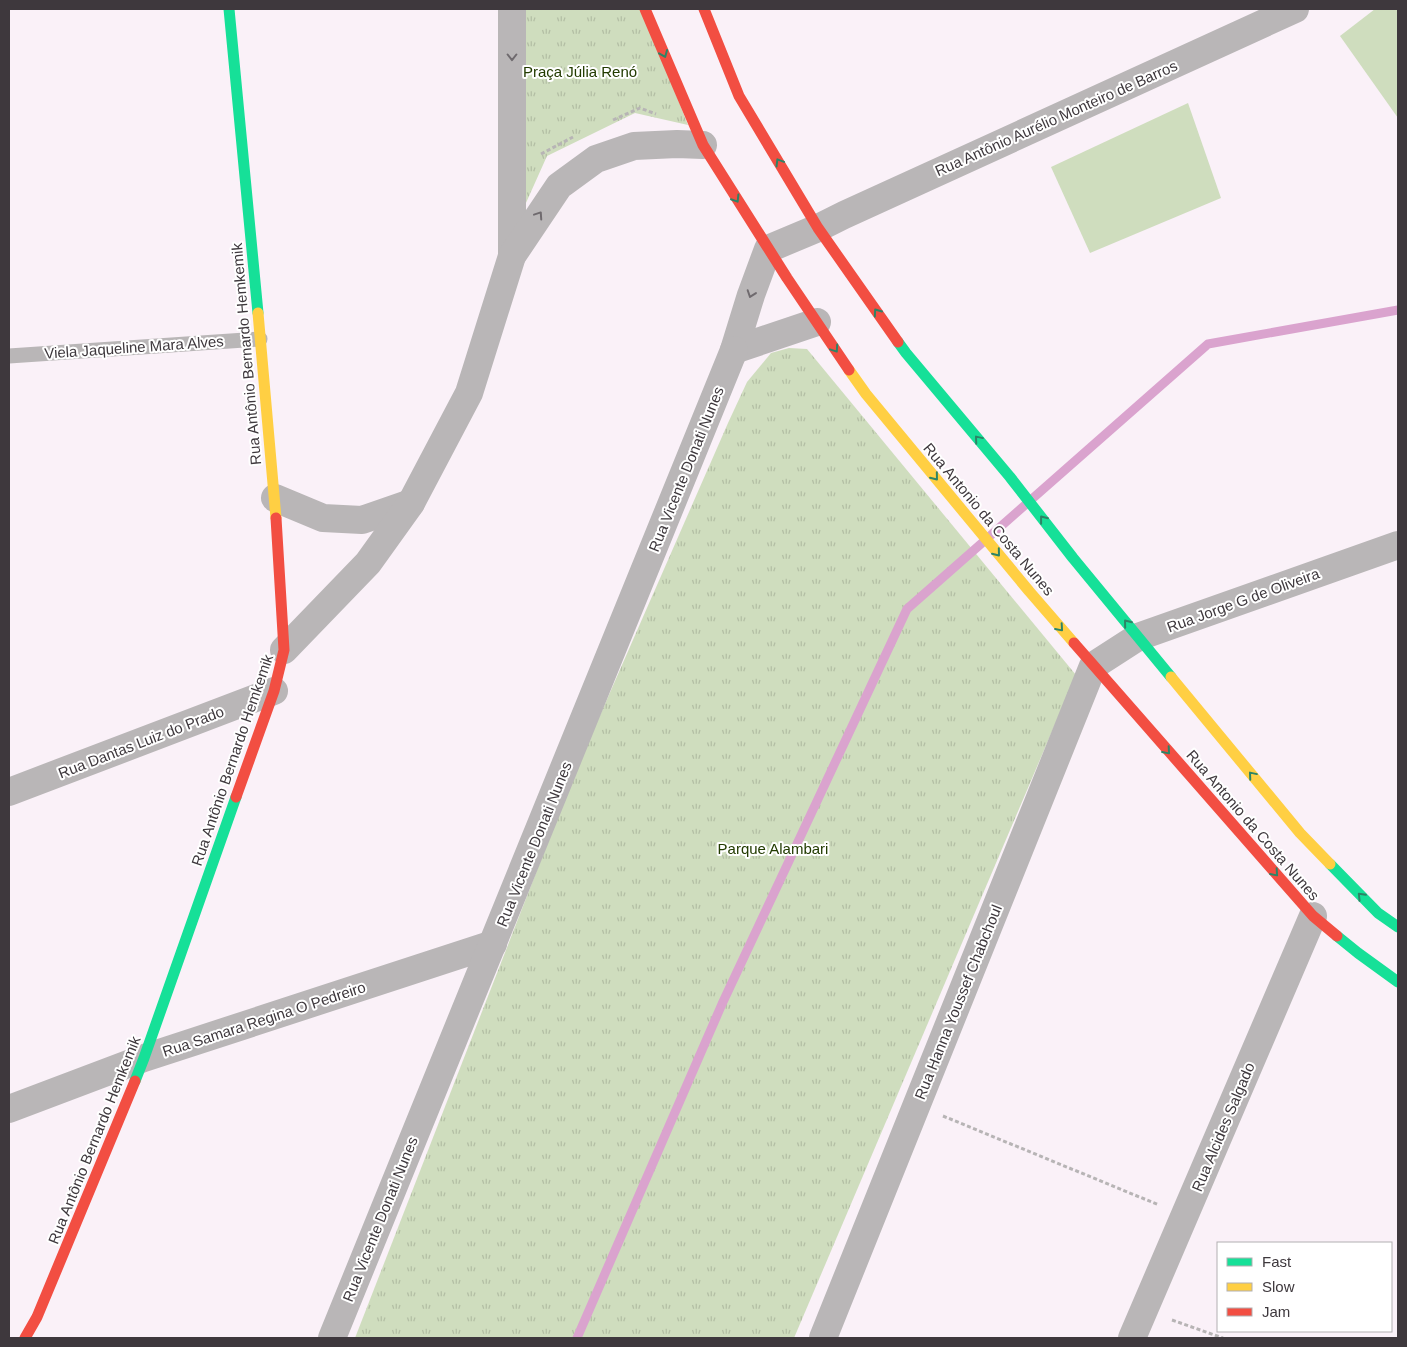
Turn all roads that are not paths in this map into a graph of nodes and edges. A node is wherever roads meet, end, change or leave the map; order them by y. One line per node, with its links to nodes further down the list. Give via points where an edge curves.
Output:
1 (229, 9): 11 (main road, Rua Antônio Bernardo Hemkemik)
2 (512, 9): 9 (street, one-way to 9)
3 (646, 9): 6 (main road, Rua Antonio da Costa Nunes, one-way to 6)
4 (704, 9): 7 (main road, Rua Antonio da Costa Nunes, one-way to 4, via 739,96)
5 (1295, 9): 7 (street, Rua Antônio Aurélio Monteiro de Barros)
6 (702, 145): 8 (main road, Rua Antonio da Costa Nunes, one-way to 8); 9 (street, one-way to 6, via 559,186 596,159 634,146)
7 (818, 228): 8 (street, Rua Antônio Aurélio Monteiro de Barros); 17 (main road, Rua Antonio da Costa Nunes, one-way to 7, via 1010,476 906,353)
8 (768, 249): 10 (main road, Rua Antonio da Costa Nunes); 12 (street, Rua Vicente Donati Nunes, one-way to 12)
9 (512, 256): 15 (street, via 469,393)
10 (817, 322): 12 (street); 19 (main road, Rua Antonio da Costa Nunes, one-way to 19, via 866,394)
11 (260, 339): 13 (lane, Viela Jaqueline Mara Alves); 14 (main road, Rua Antônio Bernardo Hemkemik)
12 (734, 350): 24 (street, Rua Vicente Donati Nunes)
13 (9, 356)
14 (275, 498): 15 (street, via 323,518 362,520); 18 (main road, Rua Antônio Bernardo Hemkemik)
15 (410, 503): 18 (street, via 368,563)
16 (1398, 545): 17 (street, Rua Jorge G de Oliveira)
17 (1138, 638): 19 (street, Rua Jorge G de Oliveira); 23 (main road, Rua Antonio da Costa Nunes, one-way to 17, via 1378,913 1300,833)
18 (284, 650): 20 (main road, Rua Antônio Bernardo Hemkemik)
19 (1093, 666): 22 (main road, Rua Antonio da Costa Nunes, one-way to 22); 30 (street, Rua Hanna Youssef Chabchoul)
20 (274, 691): 21 (street, Rua Dantas Luiz do Prado); 26 (main road, Rua Antônio Bernardo Hemkemik)
21 (9, 792)
22 (1313, 916): 25 (main road, Rua Antonio da Costa Nunes); 31 (street, Rua Alcides Salgado)
23 (1398, 927)
24 (493, 944): 26 (street, Rua Samara Regina O Pedreiro); 29 (street, Rua Vicente Donati Nunes)
25 (1398, 982)
26 (144, 1058): 27 (street, Rua Samara Regina O Pedreiro); 28 (main road, Rua Antônio Bernardo Hemkemik, via 37,1317)
27 (9, 1109)
28 (25, 1338)
29 (332, 1338)
30 (823, 1338)
31 (1132, 1338)

